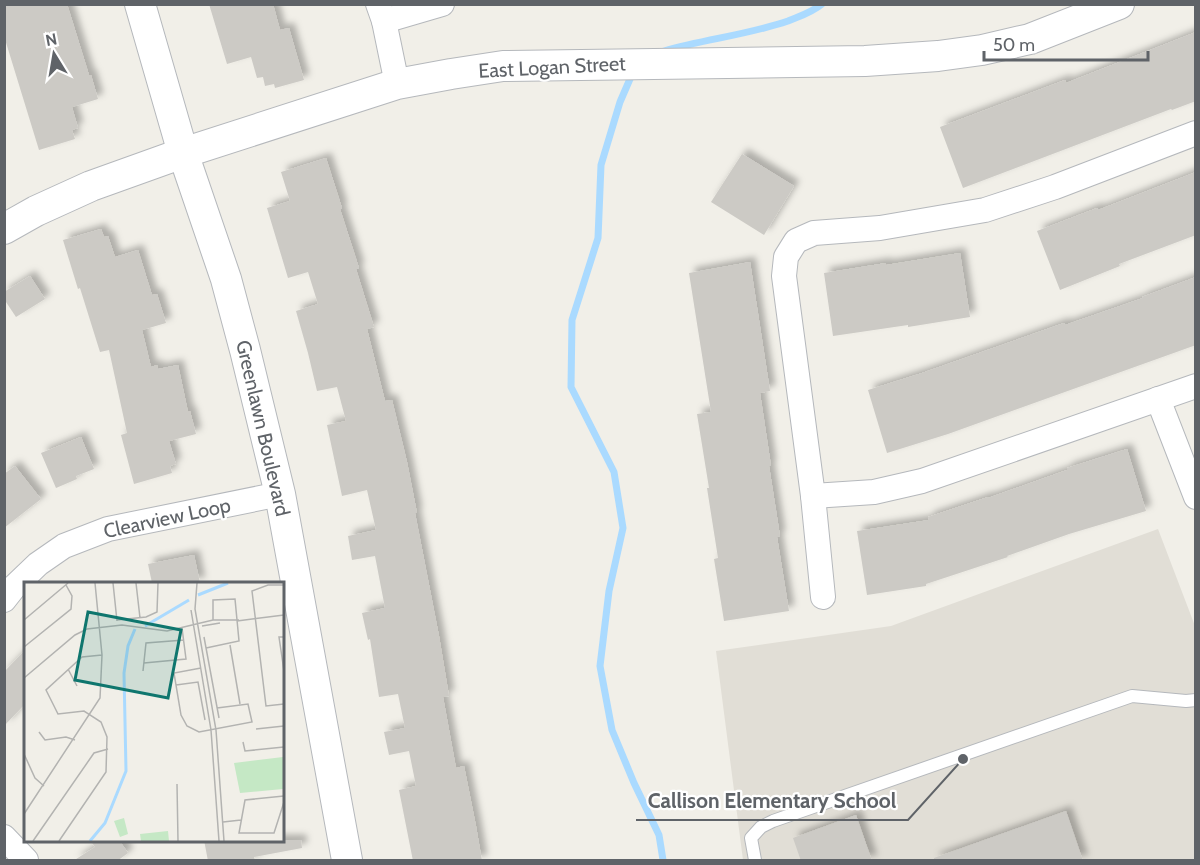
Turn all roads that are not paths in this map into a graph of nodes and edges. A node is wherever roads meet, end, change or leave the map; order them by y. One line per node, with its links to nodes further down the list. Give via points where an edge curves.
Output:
1 (140, 4): 7 (street, Greenlawn Boulevard)
2 (442, 4): 4 (street)
3 (1119, 4): 5 (street, East Logan Street, via 1030,39 938,56 865,61 503,66)
4 (381, 13): 5 (street)
5 (397, 84): 7 (street, East Logan Street)
6 (1196, 134): 12 (street, via 985,210 880,228 814,233 796,241 786,257 784,276)
7 (183, 153): 8 (street, East Logan Street, via 91,186); 11 (street, Greenlawn Boulevard, via 226,279)
8 (4, 229)
9 (1196, 386): 10 (street)
10 (1158, 399): 12 (street, via 922,481 874,492); 13 (street)
11 (280, 494): 15 (street, Clearview Loop, via 108,529 64,546 38,564); 19 (street, Greenlawn Boulevard)
12 (813, 496): 14 (street)
13 (1196, 497)
14 (823, 597)
15 (4, 600)
16 (1196, 700): 20 (lane, via 1132,696 773,821 751,838)
17 (4, 837): 18 (street)
18 (26, 861)
19 (347, 861)
20 (754, 861)

